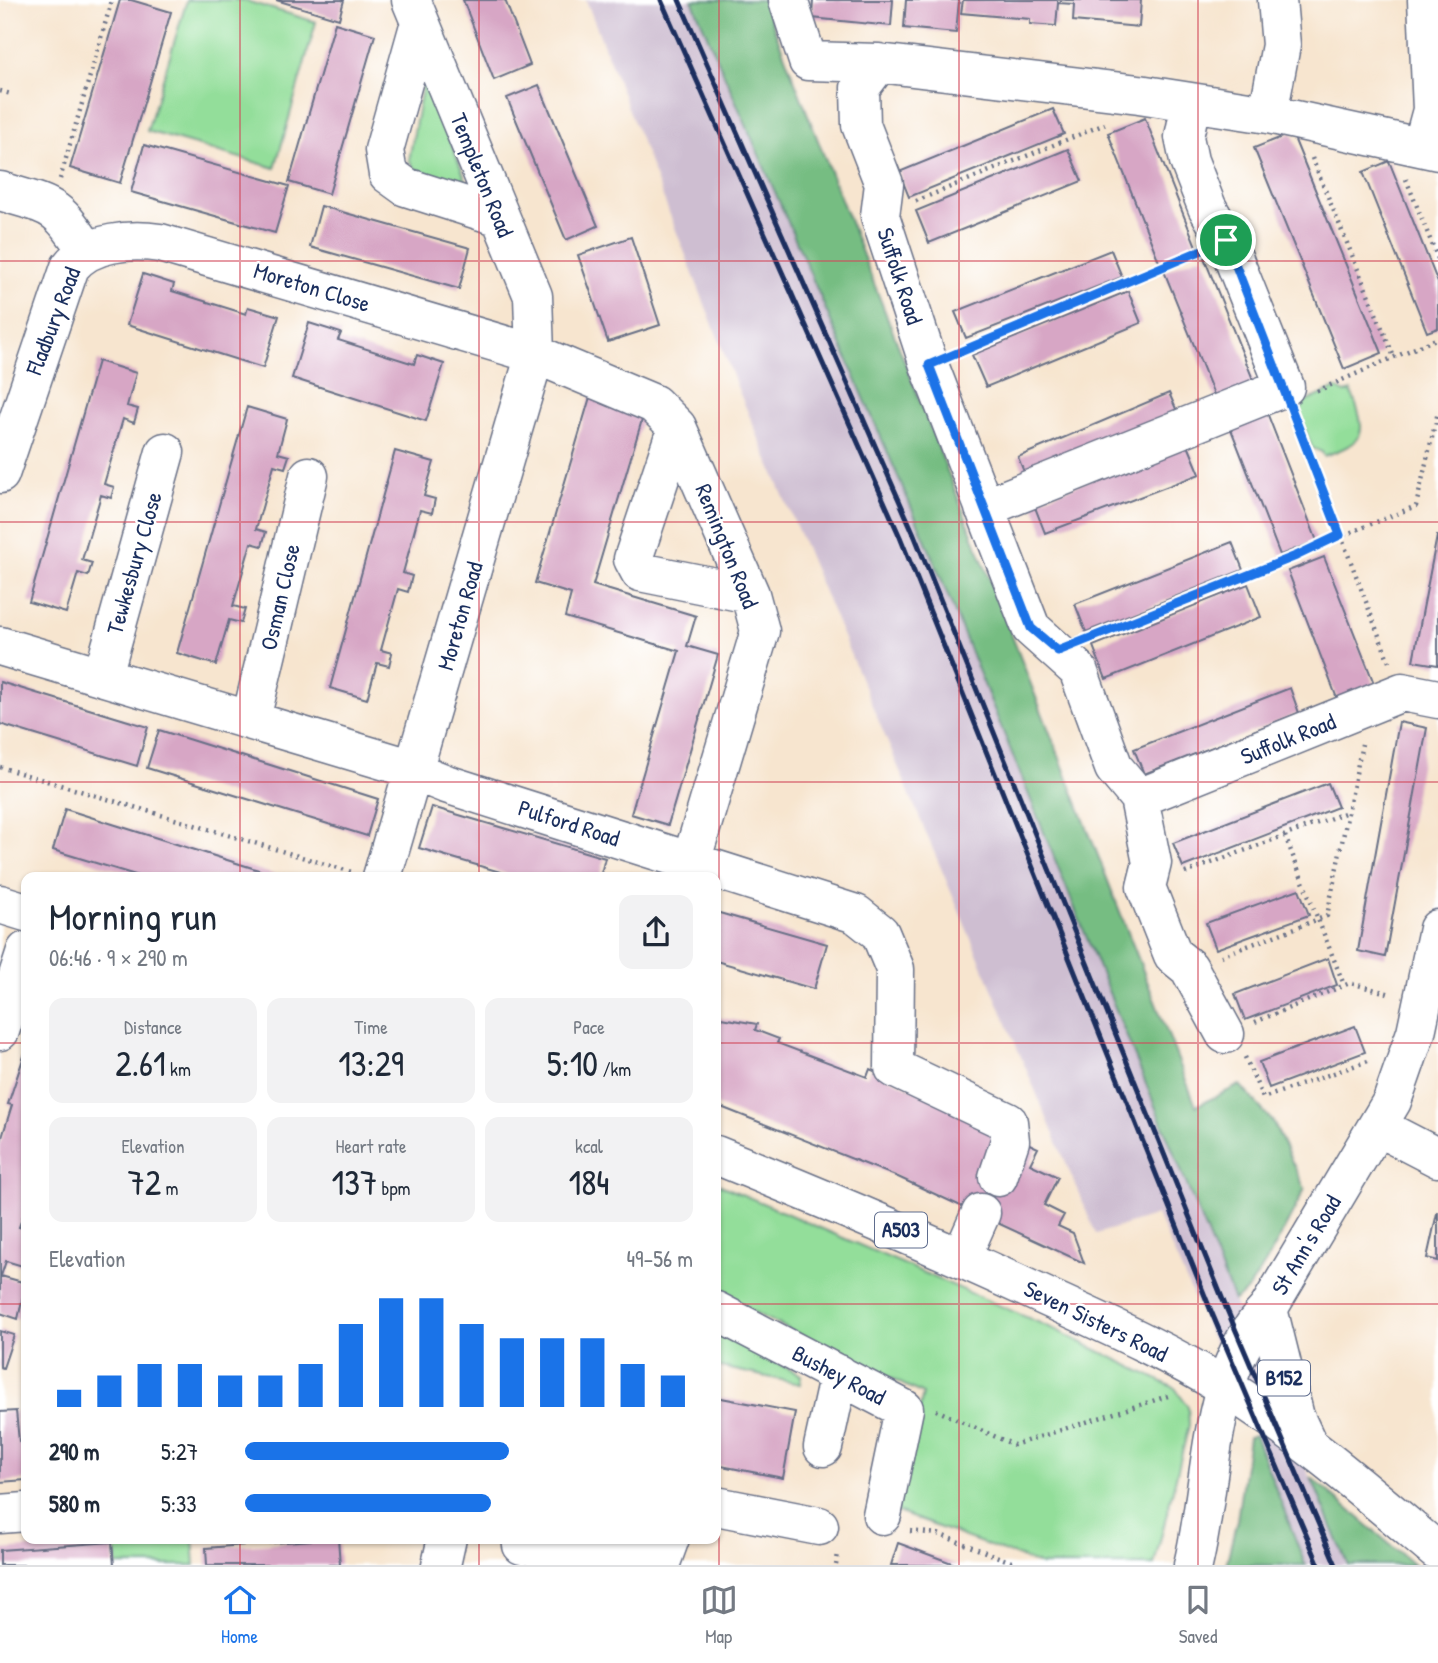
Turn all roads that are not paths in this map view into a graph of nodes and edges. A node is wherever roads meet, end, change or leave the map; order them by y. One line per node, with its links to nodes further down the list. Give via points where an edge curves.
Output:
1 (788, 0): 5 (main road, via 808,61)
2 (1277, 0): 7 (main road)
3 (1427, 0): 8 (main road, via 1432,110)
4 (416, 11): 10 (main road, Templeton Road); 10 (main road, via 384,150 388,174 406,187)
5 (879, 63): 6 (main road); 17 (main road, Suffolk Road, via 860,88 861,125 884,184 880,216 929,365)
6 (1191, 103): 7 (main road); 17 (main road, via 1184,137 1189,161 1288,395)
7 (1282, 118): 8 (main road)
8 (1417, 146)
9 (0, 191): 11 (main road, via 52,206)
10 (497, 216): 12 (main road, Templeton Road, via 533,296)
11 (87, 251): 12 (main road, Moreton Close, via 141,240 160,243); 15 (main road, Fladbury Road, via 70,267)
12 (535, 354): 13 (main road, Remington Road, via 654,404); 23 (main road, Moreton Road)
13 (677, 427): 18 (main road, Remington Road); 18 (main road, via 633,559 640,572)
14 (166, 452): 20 (main road, Tewkesbury Close)
15 (3, 454)
16 (309, 476): 22 (main road, Osman Close)
17 (984, 508): 24 (main road, Suffolk Road, via 1031,628 1078,670 1114,768)
18 (750, 594): 25 (main road, Remington Road, via 760,631)
19 (0, 646): 20 (main road, Pulford Road)
20 (103, 675): 22 (main road, Pulford Road)
21 (1403, 699): 24 (main road, Suffolk Road)
22 (251, 719): 23 (main road, Pulford Road)
23 (414, 771): 25 (main road, Pulford Road); 26 (main road, Moreton Road)
24 (1139, 798): 32 (main road, Suffolk Road, via 1152,863 1146,887 1173,955 1189,968)
25 (691, 862): 36 (main road, Pulford Road, via 856,914 880,933 895,969 894,1068 1008,1122 1010,1141)
26 (376, 872)
27 (0, 904): 28 (main road)
28 (21, 910)
29 (1438, 929): 33 (main road, St Ann's Road / B152, via 1416,1032)
30 (21, 966): 31 (main road)
31 (0, 1031)
32 (1229, 1033)
33 (1378, 1127): 35 (main road); 39 (main road, St Ann's Road / B152)
34 (721, 1157): 38 (main road, Seven Sisters Road / A503)
35 (1438, 1158)
36 (998, 1177)
37 (981, 1213): 38 (main road)
38 (961, 1258): 42 (main road, Seven Sisters Road / A503)
39 (1268, 1309): 42 (main road, St Ann's Road / B152, via 1249,1333); 43 (main road, B152, via 1295,1417)
40 (721, 1314): 41 (main road, Bushey Road)
41 (839, 1374): 44 (main road); 48 (main road, Bushey Road, via 904,1409)
42 (1225, 1387): 43 (main road, Seven Sisters Road / A503); 56 (main road, St Ann's Road / B152)
43 (1308, 1445): 54 (main road, Seven Sisters Road / A503)
44 (823, 1447)
45 (721, 1507): 49 (main road)
46 (21, 1512): 47 (main road)
47 (0, 1514)
48 (890, 1522)
49 (830, 1535)
50 (446, 1544): 55 (main road)
51 (522, 1544): 53 (main road)
52 (668, 1544): 53 (main road, via 662,1560)
53 (640, 1550)
54 (1438, 1552)
55 (442, 1565)
56 (1193, 1565)

